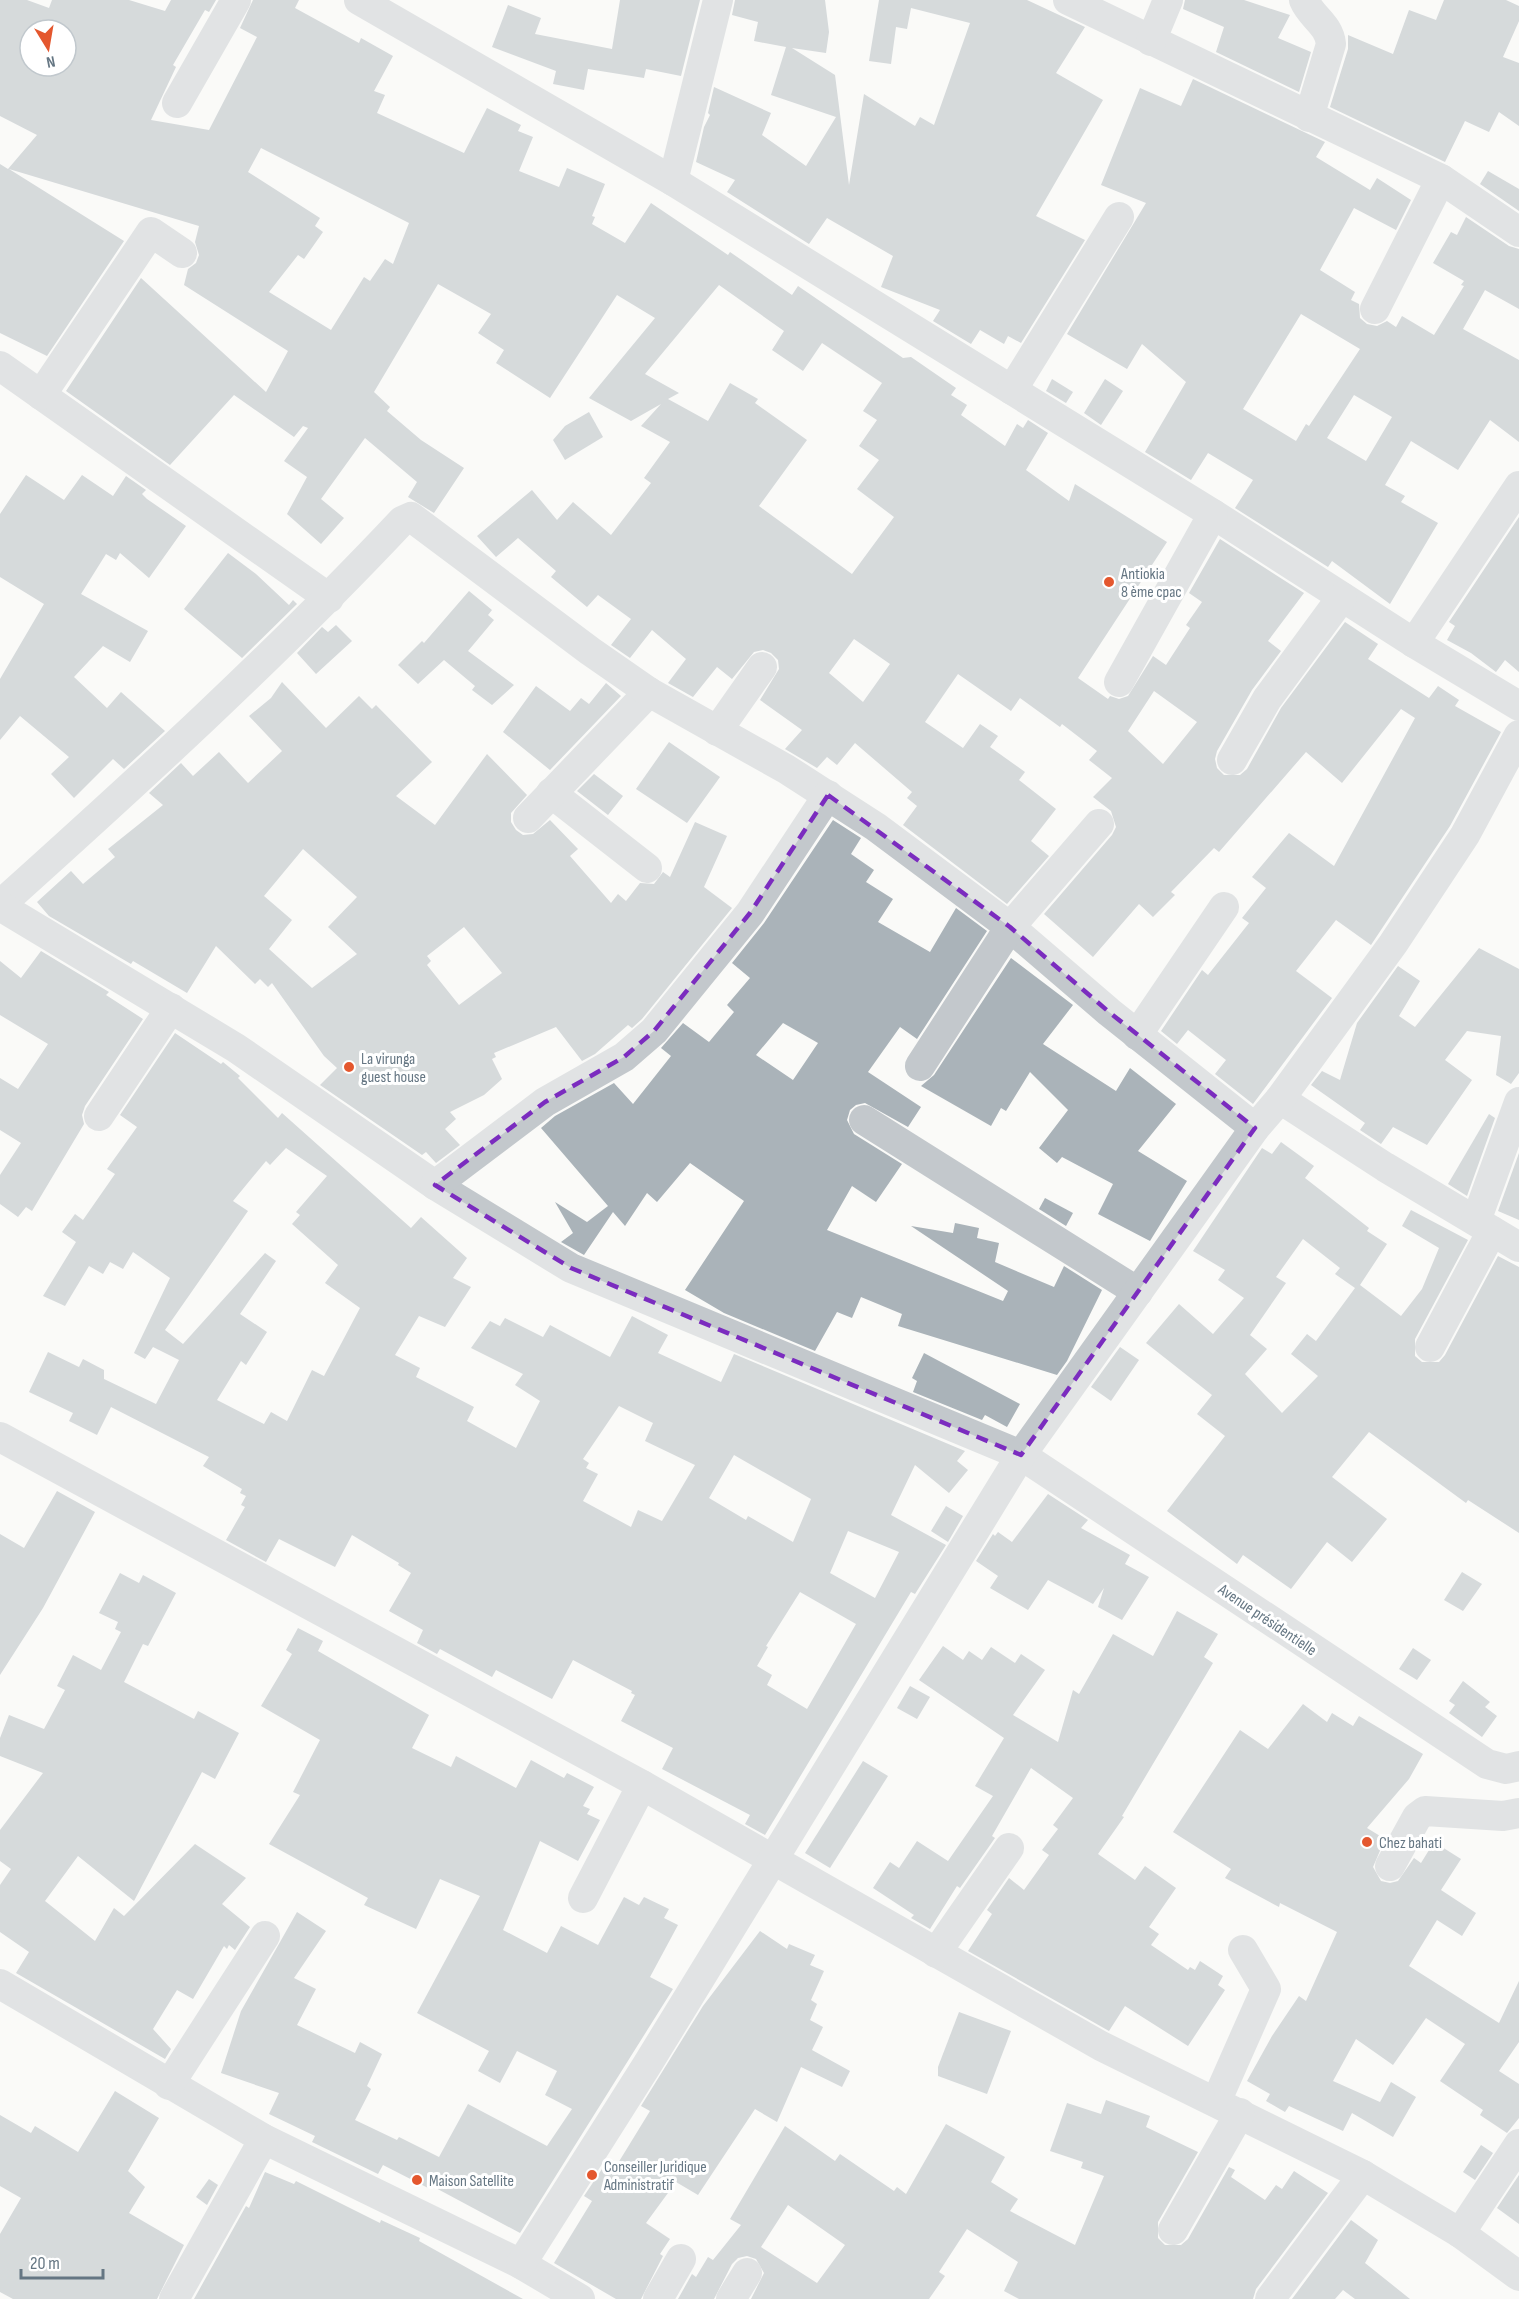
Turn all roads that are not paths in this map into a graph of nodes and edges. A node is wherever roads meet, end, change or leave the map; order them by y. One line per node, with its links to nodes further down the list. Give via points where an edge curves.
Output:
1 (237, 0): 8 (street)
2 (359, 0): 11 (street)
3 (718, 0): 11 (street)
4 (1068, 0): 7 (street)
5 (1168, 0): 7 (street)
6 (1304, 0): 9 (street, via 1330,32 1331,44)
7 (1151, 41): 9 (street)
8 (177, 103)
9 (1309, 117): 10 (street)
10 (1441, 179): 13 (street); 15 (street)
11 (673, 181): 17 (street)
12 (1119, 217): 17 (street)
13 (1519, 232)
14 (182, 253): 18 (street, via 151,232)
15 (1375, 309)
16 (0, 366): 18 (street)
17 (1012, 390): 20 (street)
18 (41, 395): 22 (street)
19 (1519, 486): 23 (street)
20 (1213, 514): 21 (street); 25 (street)
21 (1342, 597): 23 (street); 30 (street, via 1267,699)
22 (330, 598): 26 (street, via 402,521 411,517); 36 (street)
23 (1414, 643): 27 (street)
24 (762, 667): 28 (street)
25 (1119, 682)
26 (649, 692): 28 (street); 31 (street)
27 (1519, 706)
28 (717, 730): 32 (street)
29 (1519, 735): 42 (street, via 1465,835 1393,944)
30 (1232, 760)
31 (551, 793): 33 (street); 35 (street)
32 (828, 795): 38 (street); 47 (street, via 750,914 654,1032 624,1057 545,1102)
33 (528, 818)
34 (1099, 824): 38 (street)
35 (647, 868)
36 (0, 906): 39 (street, Avenue présidentielle)
37 (1224, 907): 40 (street)
38 (1010, 927): 40 (street); 41 (street)
39 (171, 1008): 44 (street); 47 (street, Avenue présidentielle)
40 (1137, 1035): 46 (street)
41 (920, 1066)
42 (1280, 1099): 46 (street); 48 (street)
43 (1519, 1102): 48 (street)
44 (99, 1116)
45 (864, 1120): 50 (street)
46 (1255, 1128): 50 (street)
47 (435, 1185): 53 (street, Avenue présidentielle, via 571,1268)
48 (1484, 1226): 49 (street); 51 (street)
49 (1519, 1247)
50 (1138, 1292): 53 (street)
51 (1430, 1347)
52 (0, 1437): 55 (street)
53 (1022, 1455): 54 (street, Avenue présidentielle, via 1487,1764 1506,1769); 58 (street)
54 (1519, 1766)
55 (642, 1785): 58 (street); 60 (street)
56 (1519, 1813): 59 (street, via 1503,1816 1425,1811 1417,1817)
57 (1009, 1848): 63 (street)
58 (772, 1859): 63 (street); 73 (street)
59 (1390, 1866)
60 (583, 1898)
61 (265, 1936): 65 (street)
62 (1243, 1950): 66 (street, via 1266,1989)
63 (936, 1953): 66 (street, via 1101,2046)
64 (0, 1984): 65 (street)
65 (169, 2085): 67 (street)
66 (1228, 2108): 69 (street); 70 (street)
67 (264, 2139): 73 (street); 77 (street)
68 (1519, 2144): 71 (street)
69 (1363, 2175): 71 (street); 80 (street)
70 (1173, 2230)
71 (1461, 2233): 75 (street)
72 (681, 2259): 78 (street)
73 (521, 2264): 76 (street)
74 (747, 2272): 79 (street)
75 (1519, 2276)
76 (576, 2298)
77 (174, 2299)
78 (658, 2299)
79 (731, 2299)
80 (1270, 2299)

